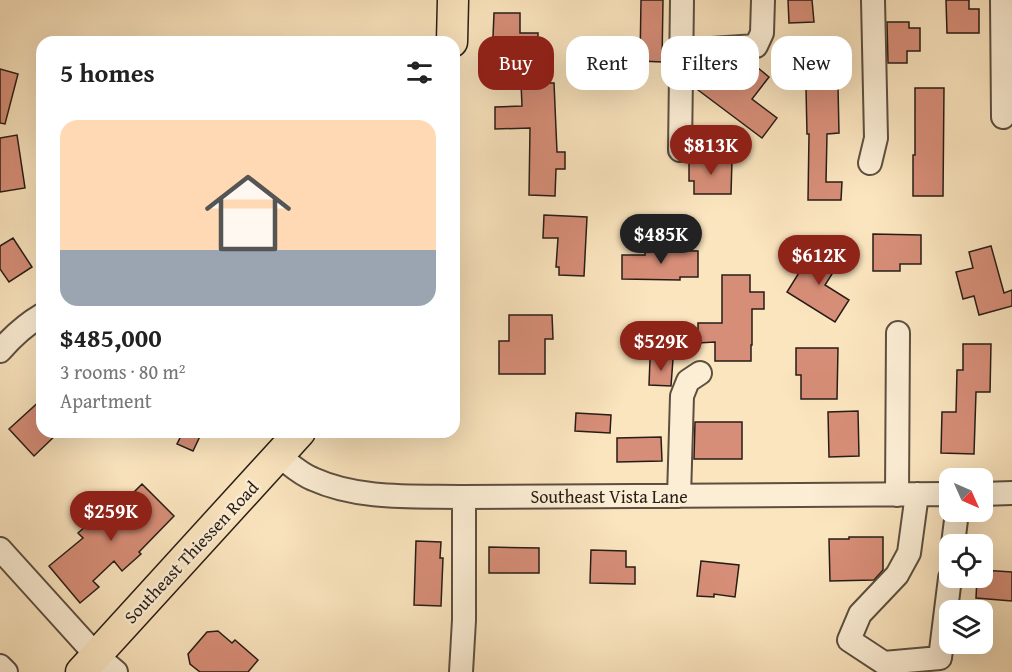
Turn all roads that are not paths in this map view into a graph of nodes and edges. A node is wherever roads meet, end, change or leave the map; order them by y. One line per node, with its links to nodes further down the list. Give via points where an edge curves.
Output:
1 (453, 0): 6 (main road)
2 (682, 0): 7 (street)
3 (763, 0): 8 (street)
4 (873, 0): 12 (street, via 876,138)
5 (1002, 0): 10 (street)
6 (453, 36)
7 (682, 36)
8 (759, 40)
9 (681, 90): 11 (street)
10 (1003, 117)
11 (680, 150)
12 (870, 163)
13 (36, 318): 15 (street)
14 (898, 333): 22 (street)
15 (0, 351)
16 (700, 373): 23 (street, via 687,381 682,396)
17 (295, 438): 18 (main road, Southeast Thiessen Road)
18 (279, 456): 24 (street, Southeast Vista Lane, via 311,478 344,490); 28 (main road, Southeast Thiessen Road)
19 (1012, 493): 21 (street)
20 (939, 494): 22 (street, Southeast Vista Lane)
21 (993, 494)
22 (907, 495): 23 (street, Southeast Vista Lane); 26 (street, via 909,553 897,575 860,614 849,640 884,663 940,658)
23 (679, 496): 24 (street, Southeast Vista Lane)
24 (464, 497): 30 (street)
25 (0, 549): 28 (street)
26 (949, 588)
27 (0, 666): 29 (street)
28 (97, 666)
29 (6, 672)
30 (461, 672)

